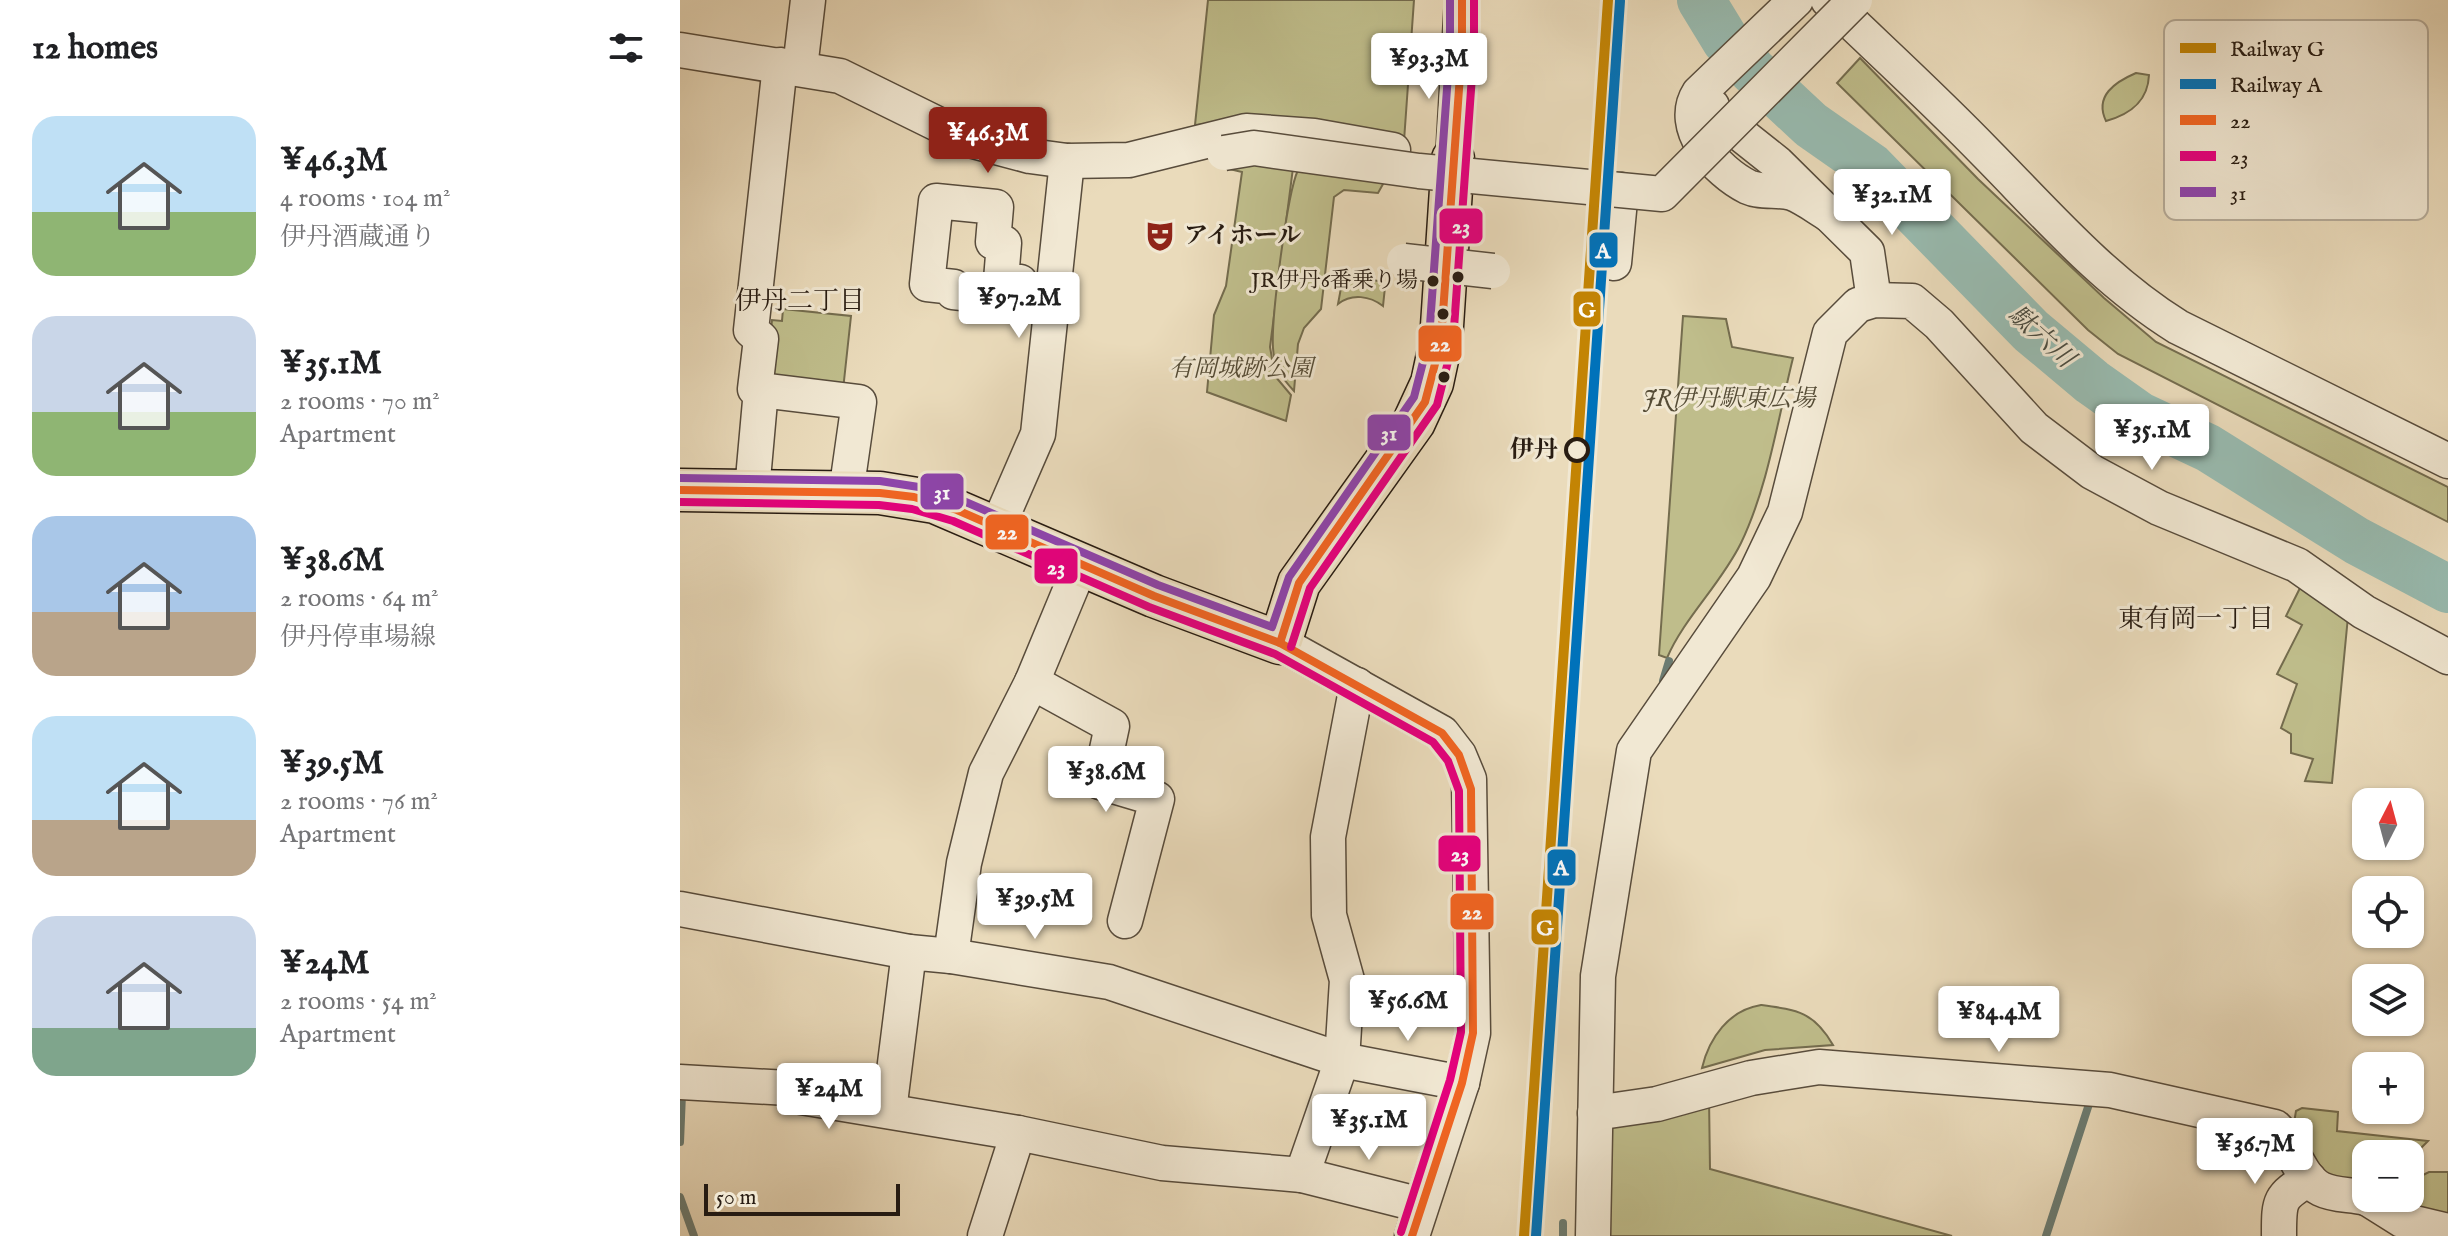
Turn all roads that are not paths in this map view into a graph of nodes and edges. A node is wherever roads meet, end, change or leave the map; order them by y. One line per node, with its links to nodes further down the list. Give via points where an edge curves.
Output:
1 (808, 0): 7 (street)
2 (1462, 0): 13 (street)
3 (1796, 0): 8 (street)
4 (1828, 0): 23 (street, via 2100,269 2147,308)
5 (1855, 0): 16 (street, bridge, via 1662,194)
6 (680, 50): 7 (street)
7 (790, 66): 14 (street, via 868,87 970,140); 22 (street, via 751,330 761,339 755,389)
8 (1715, 80): 9 (street, via 1714,113); 15 (street, via 1699,93 1690,113 1692,127)
9 (1732, 126): 11 (street); 15 (street, via 1714,126 1709,132)
10 (1393, 150): 14 (street, via 1246,131 1129,160)
11 (1763, 150): 15 (street, via 1761,173 1752,178); 17 (street)
12 (1224, 153): 16 (street, bridge, via 1254,148 1419,171)
13 (1453, 159): 29 (main road, via 1441,341 1432,383 1414,422 1299,583)
14 (1067, 161): 27 (street, via 1038,434)
15 (1719, 162): 17 (street, via 1749,188 1791,193)
16 (1621, 190): 19 (street)
17 (1830, 215): 21 (street, via 1867,252)
18 (1404, 261): 20 (street, bridge)
19 (1614, 263)
20 (1493, 271)
21 (1874, 300): 30 (street, via 1912,301 2034,428 2092,472 2159,508 2297,565 2364,612); 41 (street, via 1858,305 1830,333 1785,512 1754,577 1634,751 1598,976)
22 (761, 390): 25 (street); 26 (street, via 859,402)
23 (2448, 461)
24 (680, 490): 25 (main road)
25 (752, 490): 26 (main road)
26 (846, 493): 27 (main road, via 914,497)
27 (998, 526): 28 (main road)
28 (1081, 564): 29 (main road); 31 (street)
29 (1280, 643): 32 (street)
30 (2448, 657)
31 (1032, 682): 34 (street, via 1112,726 1100,782 1157,799); 36 (street, via 986,773 964,863)
32 (1357, 685): 37 (street, via 1328,837 1329,915 1347,980); 39 (street, via 1442,733 1466,768 1471,789 1474,1008)
33 (680, 909): 35 (street)
34 (1125, 921)
35 (909, 952): 36 (street); 40 (street)
36 (951, 956): 37 (street, via 1109,982)
37 (1342, 1060): 39 (street); 43 (street)
38 (680, 1082): 40 (street, via 788,1088 801,1097)
39 (1462, 1083): 47 (street)
40 (889, 1111): 42 (street)
41 (1595, 1113): 44 (street, via 1819,1067 2110,1090 2275,1127 2288,1139); 50 (street)
42 (1018, 1133): 43 (street, via 1162,1163); 49 (street)
43 (1302, 1175): 47 (street)
44 (2309, 1179): 45 (street, via 2320,1189); 51 (street, via 2284,1194)
45 (2352, 1195)
46 (2389, 1212): 48 (street)
47 (1416, 1220)
48 (2448, 1231)
49 (985, 1236)
50 (1593, 1236)
51 (2279, 1236)

